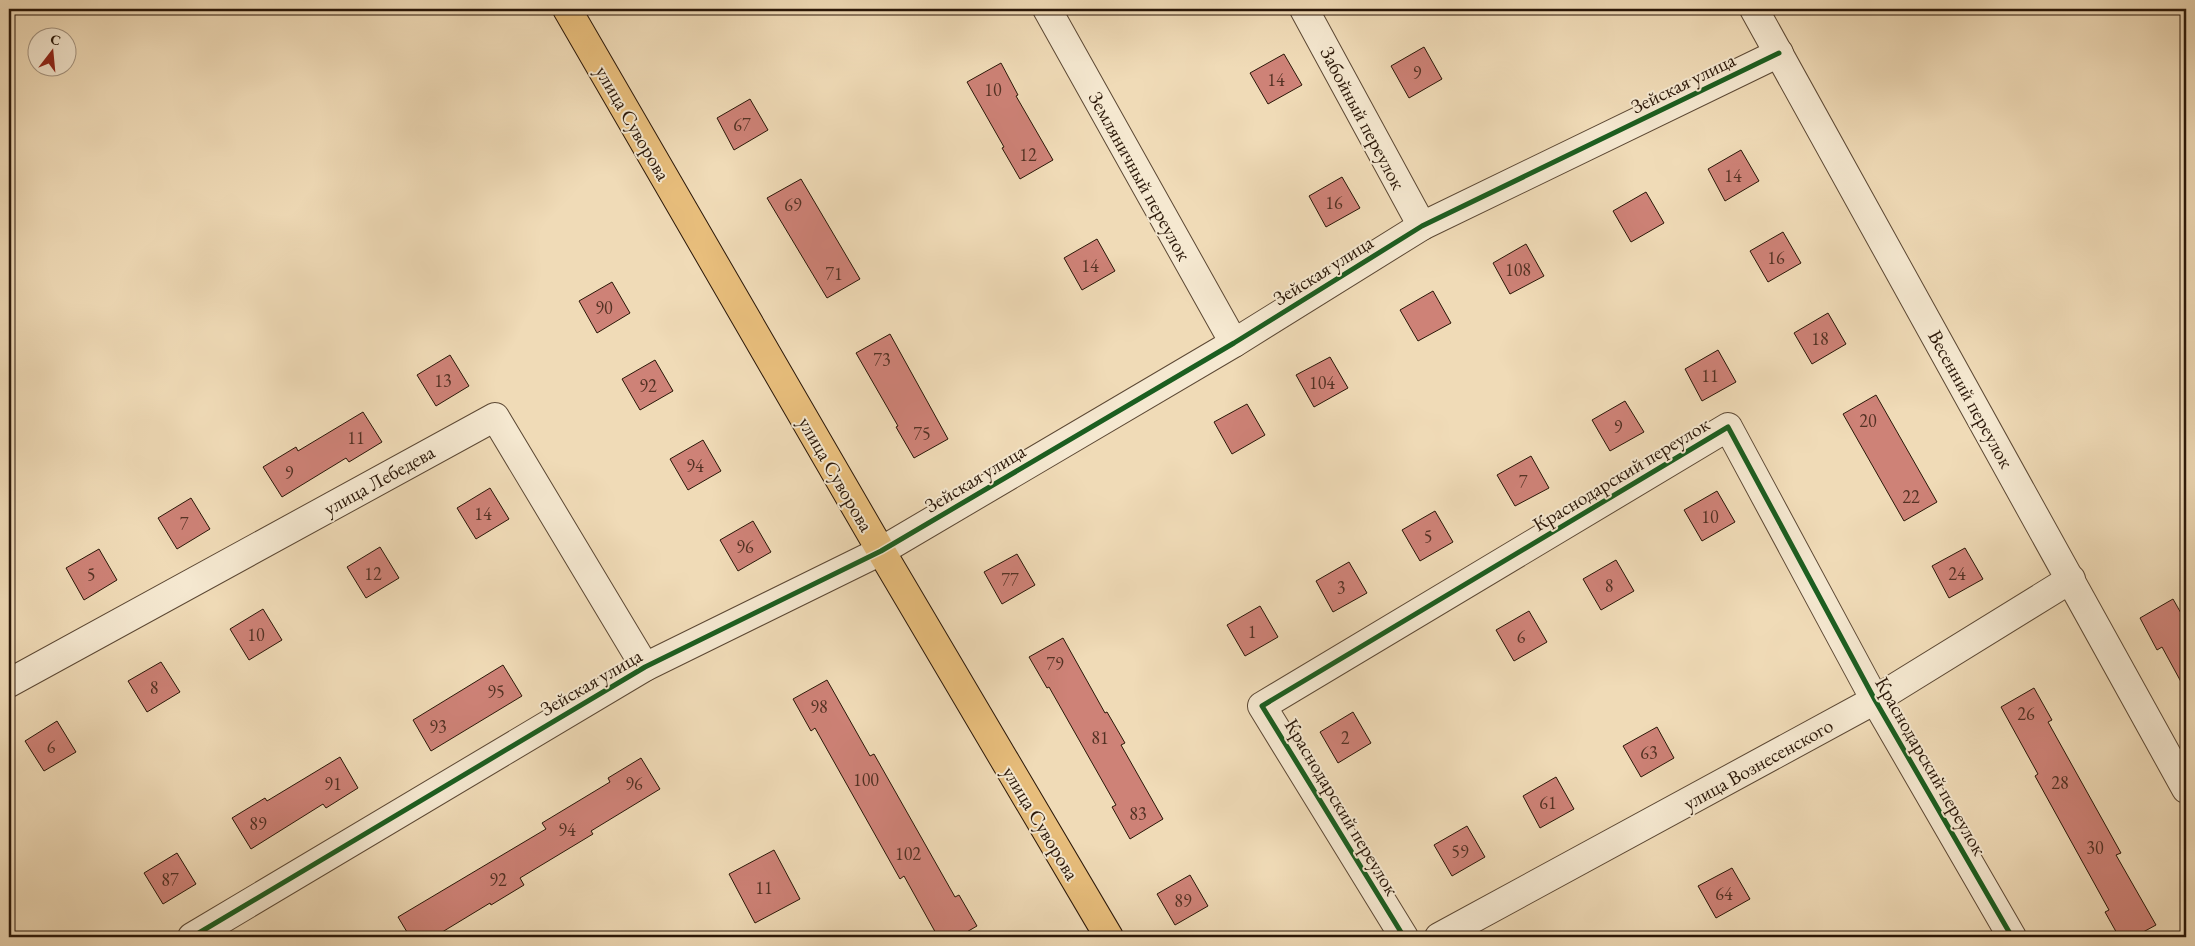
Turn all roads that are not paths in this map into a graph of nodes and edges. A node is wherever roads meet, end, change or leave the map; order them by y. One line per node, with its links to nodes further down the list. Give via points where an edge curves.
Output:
1 (566, 9): 8 (main road, улица Суворова)
2 (1047, 9): 7 (street, Земляничный переулок)
3 (1304, 9): 6 (street, Забойный переулок)
4 (1754, 9): 5 (street, Весенний переулок)
5 (1779, 53): 6 (street, Зейская улица); 9 (street, Весенний переулок)
6 (1422, 226): 7 (street, Зейская улица)
7 (1234, 343): 8 (street, Зейская улица)
8 (881, 551): 10 (street, Зейская улица); 15 (main road, улица Суворова)
9 (2071, 579): 12 (street, улица Вознесенского); 13 (street, Весенний переулок)
10 (645, 667): 11 (street, улица Лебедева, via 495,417); 14 (street, Зейская улица)
11 (9, 683)
12 (1875, 700): 16 (street, Краснодарский переулок, via 1728,427 1262,706); 17 (street, улица Вознесенского); 18 (street, Краснодарский переулок)
13 (2186, 789)
14 (192, 937)
15 (1108, 937)
16 (1404, 937)
17 (1439, 937)
18 (2012, 937)

